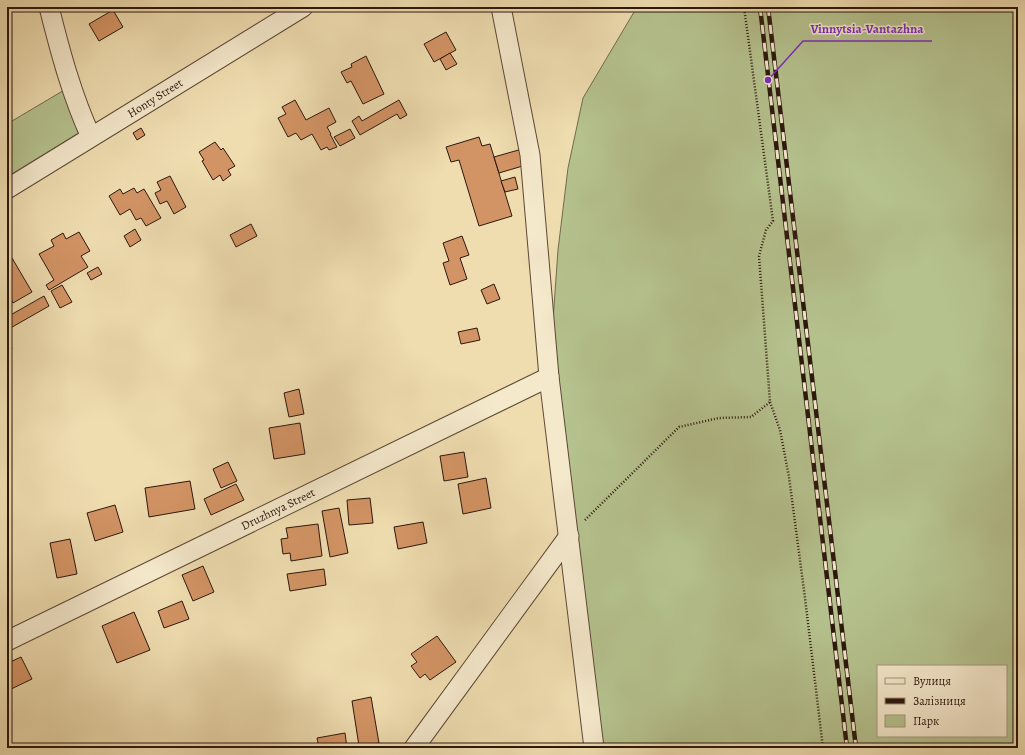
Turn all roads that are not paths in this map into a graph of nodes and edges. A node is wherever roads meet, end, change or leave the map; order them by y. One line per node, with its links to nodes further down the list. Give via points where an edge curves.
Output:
1 (49, 7): 4 (street, via 71,86)
2 (303, 7): 4 (street, Honty Street)
3 (501, 7): 6 (street, via 530,155)
4 (91, 137): 5 (street, Honty Street)
5 (7, 189)
6 (549, 377): 7 (street); 8 (street, Druzhnya Street)
7 (569, 536): 9 (street); 10 (street)
8 (7, 641)
9 (414, 748)
10 (594, 748)

